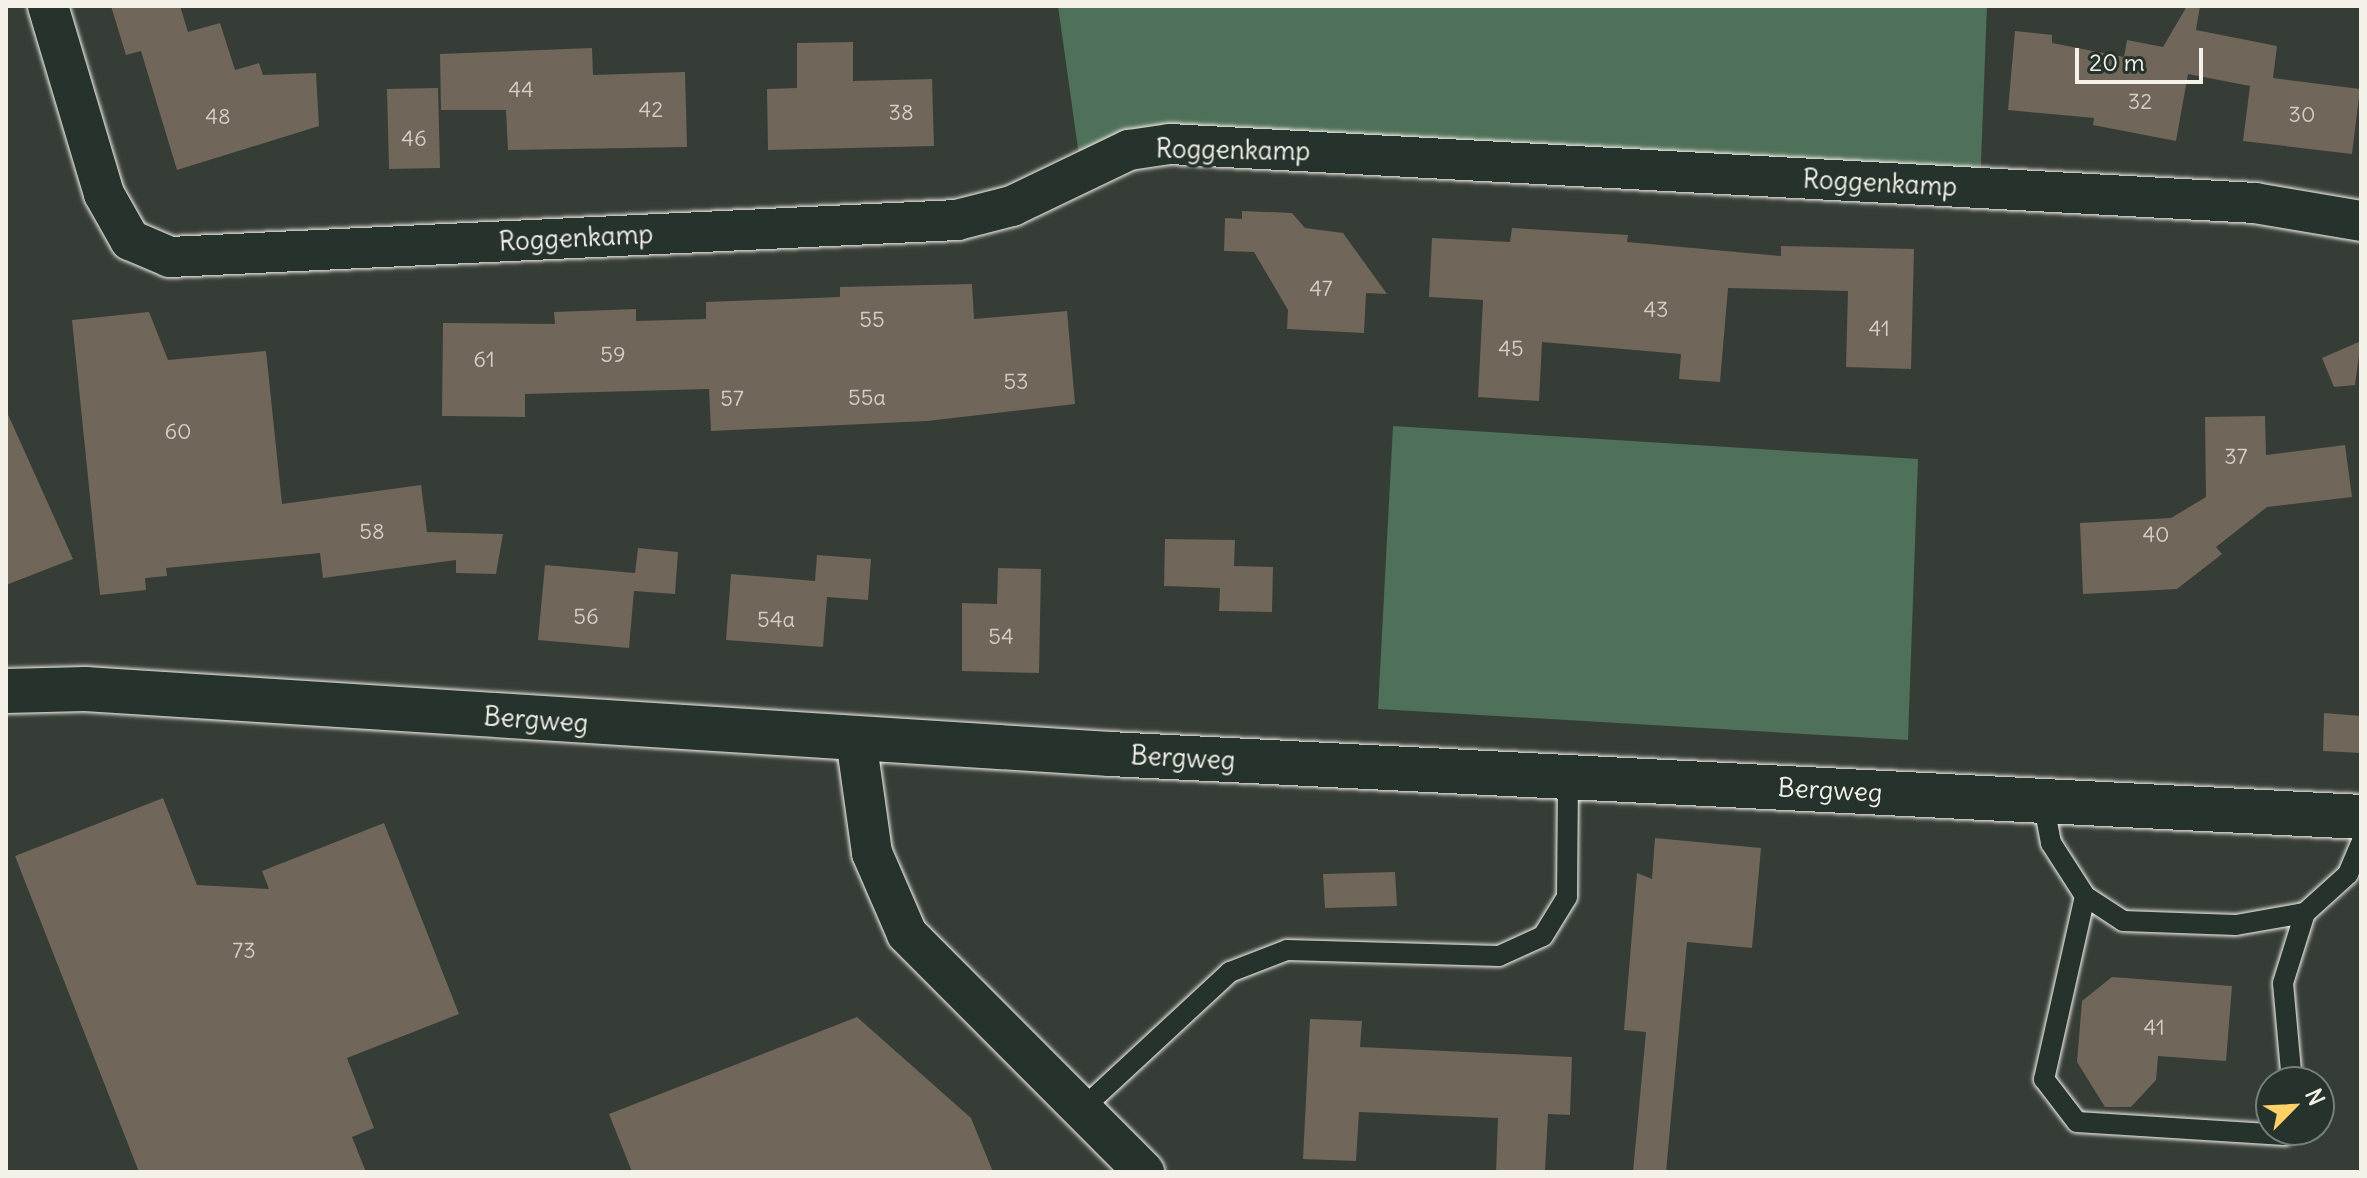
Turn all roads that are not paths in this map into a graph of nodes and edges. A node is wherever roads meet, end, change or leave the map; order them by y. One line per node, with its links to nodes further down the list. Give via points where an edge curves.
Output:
1 (48, 6): 2 (street, Roggenkamp, via 104,194 130,240 170,257 957,220 1012,206 1129,150 1170,144 2255,203)
2 (2361, 221)
3 (6, 691): 4 (main road, Bergweg, via 85,689)
4 (856, 739): 5 (main road, Bergweg); 12 (street, via 872,853 907,934)
5 (1568, 776): 6 (main road, Bergweg); 12 (lane, via 1567,897 1543,936 1499,956 1287,950 1230,972)
6 (2043, 801): 7 (main road, Bergweg); 9 (lane, via 2051,843)
7 (2361, 817)
8 (2361, 844): 10 (lane, via 2348,874)
9 (2085, 896): 10 (lane, via 2123,921 2236,925); 13 (lane, via 2044,1079 2077,1122)
10 (2305, 913): 11 (lane, via 2283,983)
11 (2291, 1066)
12 (1082, 1109): 14 (street)
13 (2255, 1133)
14 (1144, 1172)

